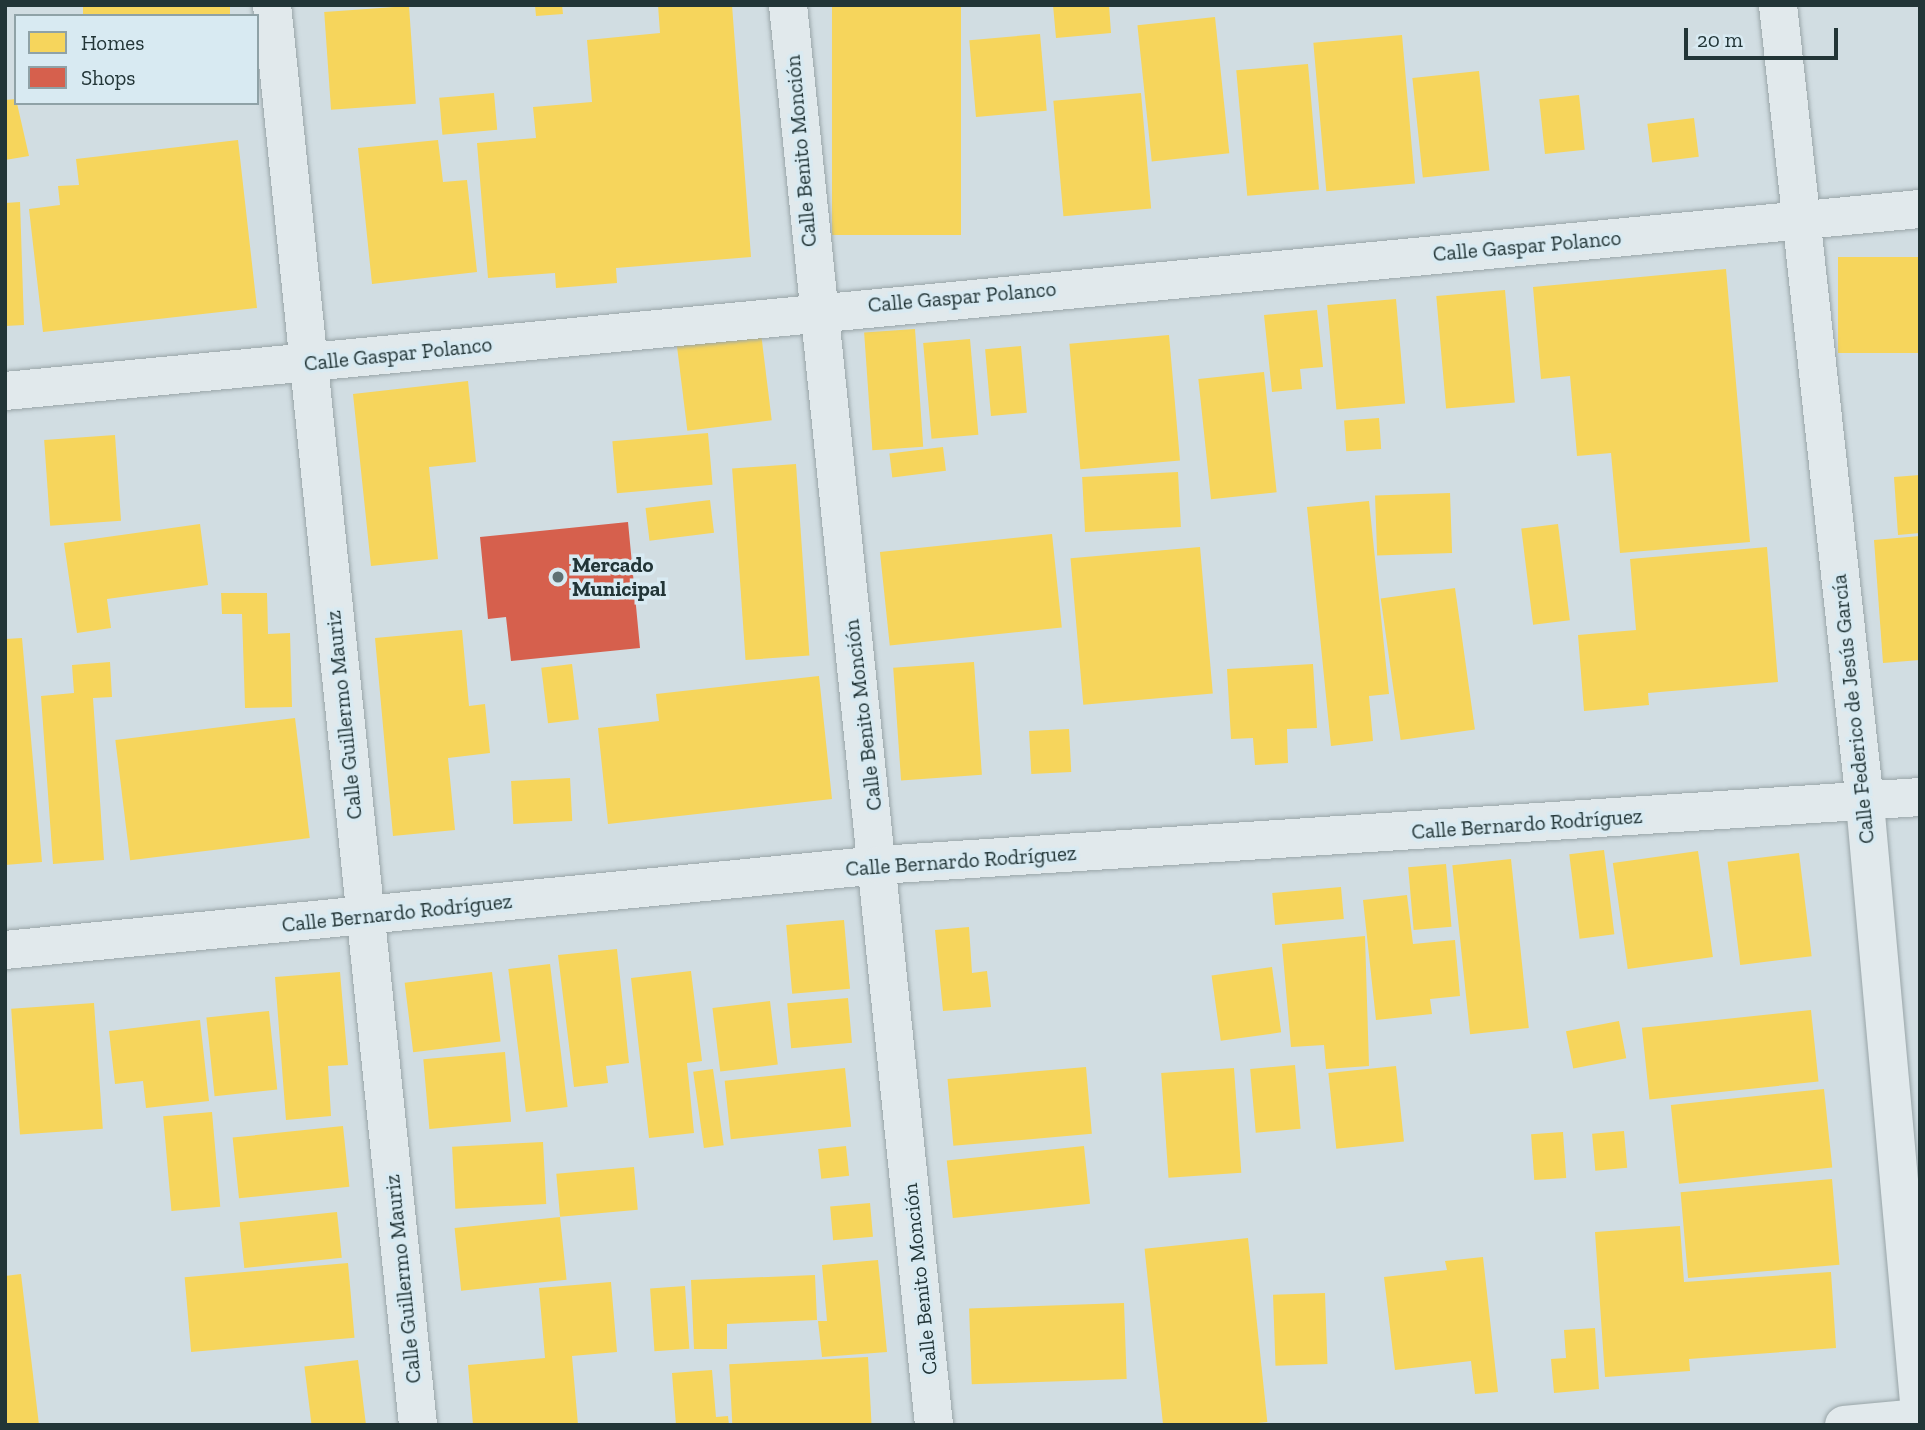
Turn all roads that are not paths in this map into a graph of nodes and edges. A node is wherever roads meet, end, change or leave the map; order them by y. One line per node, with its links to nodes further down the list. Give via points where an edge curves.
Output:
1 (272, 5): 7 (street, Calle Guillermo Mauriz)
2 (788, 5): 6 (street, Calle Benito Monción)
3 (1779, 5): 5 (street, Calle Federico de Jesús García)
4 (1920, 209): 5 (street, Calle Gaspar Polanco)
5 (1797, 221): 6 (street, Calle Gaspar Polanco); 10 (street, Calle Federico de Jesús García)
6 (816, 311): 7 (street, Calle Gaspar Polanco); 11 (street, Calle Benito Monción)
7 (307, 364): 8 (street, Calle Gaspar Polanco); 12 (street, Calle Guillermo Mauriz)
8 (5, 391)
9 (1920, 797): 10 (street, Calle Bernardo Rodríguez)
10 (1865, 803): 11 (street, Calle Bernardo Rodríguez); 14 (street, Calle Federico de Jesús García)
11 (880, 865): 12 (street, Calle Bernardo Rodríguez); 16 (street, Calle Benito Monción)
12 (365, 916): 13 (street, Calle Bernardo Rodríguez); 15 (street, Calle Guillermo Mauriz)
13 (5, 950)
14 (1920, 1415): 17 (street)
15 (418, 1425)
16 (934, 1425)
17 (1844, 1425)

